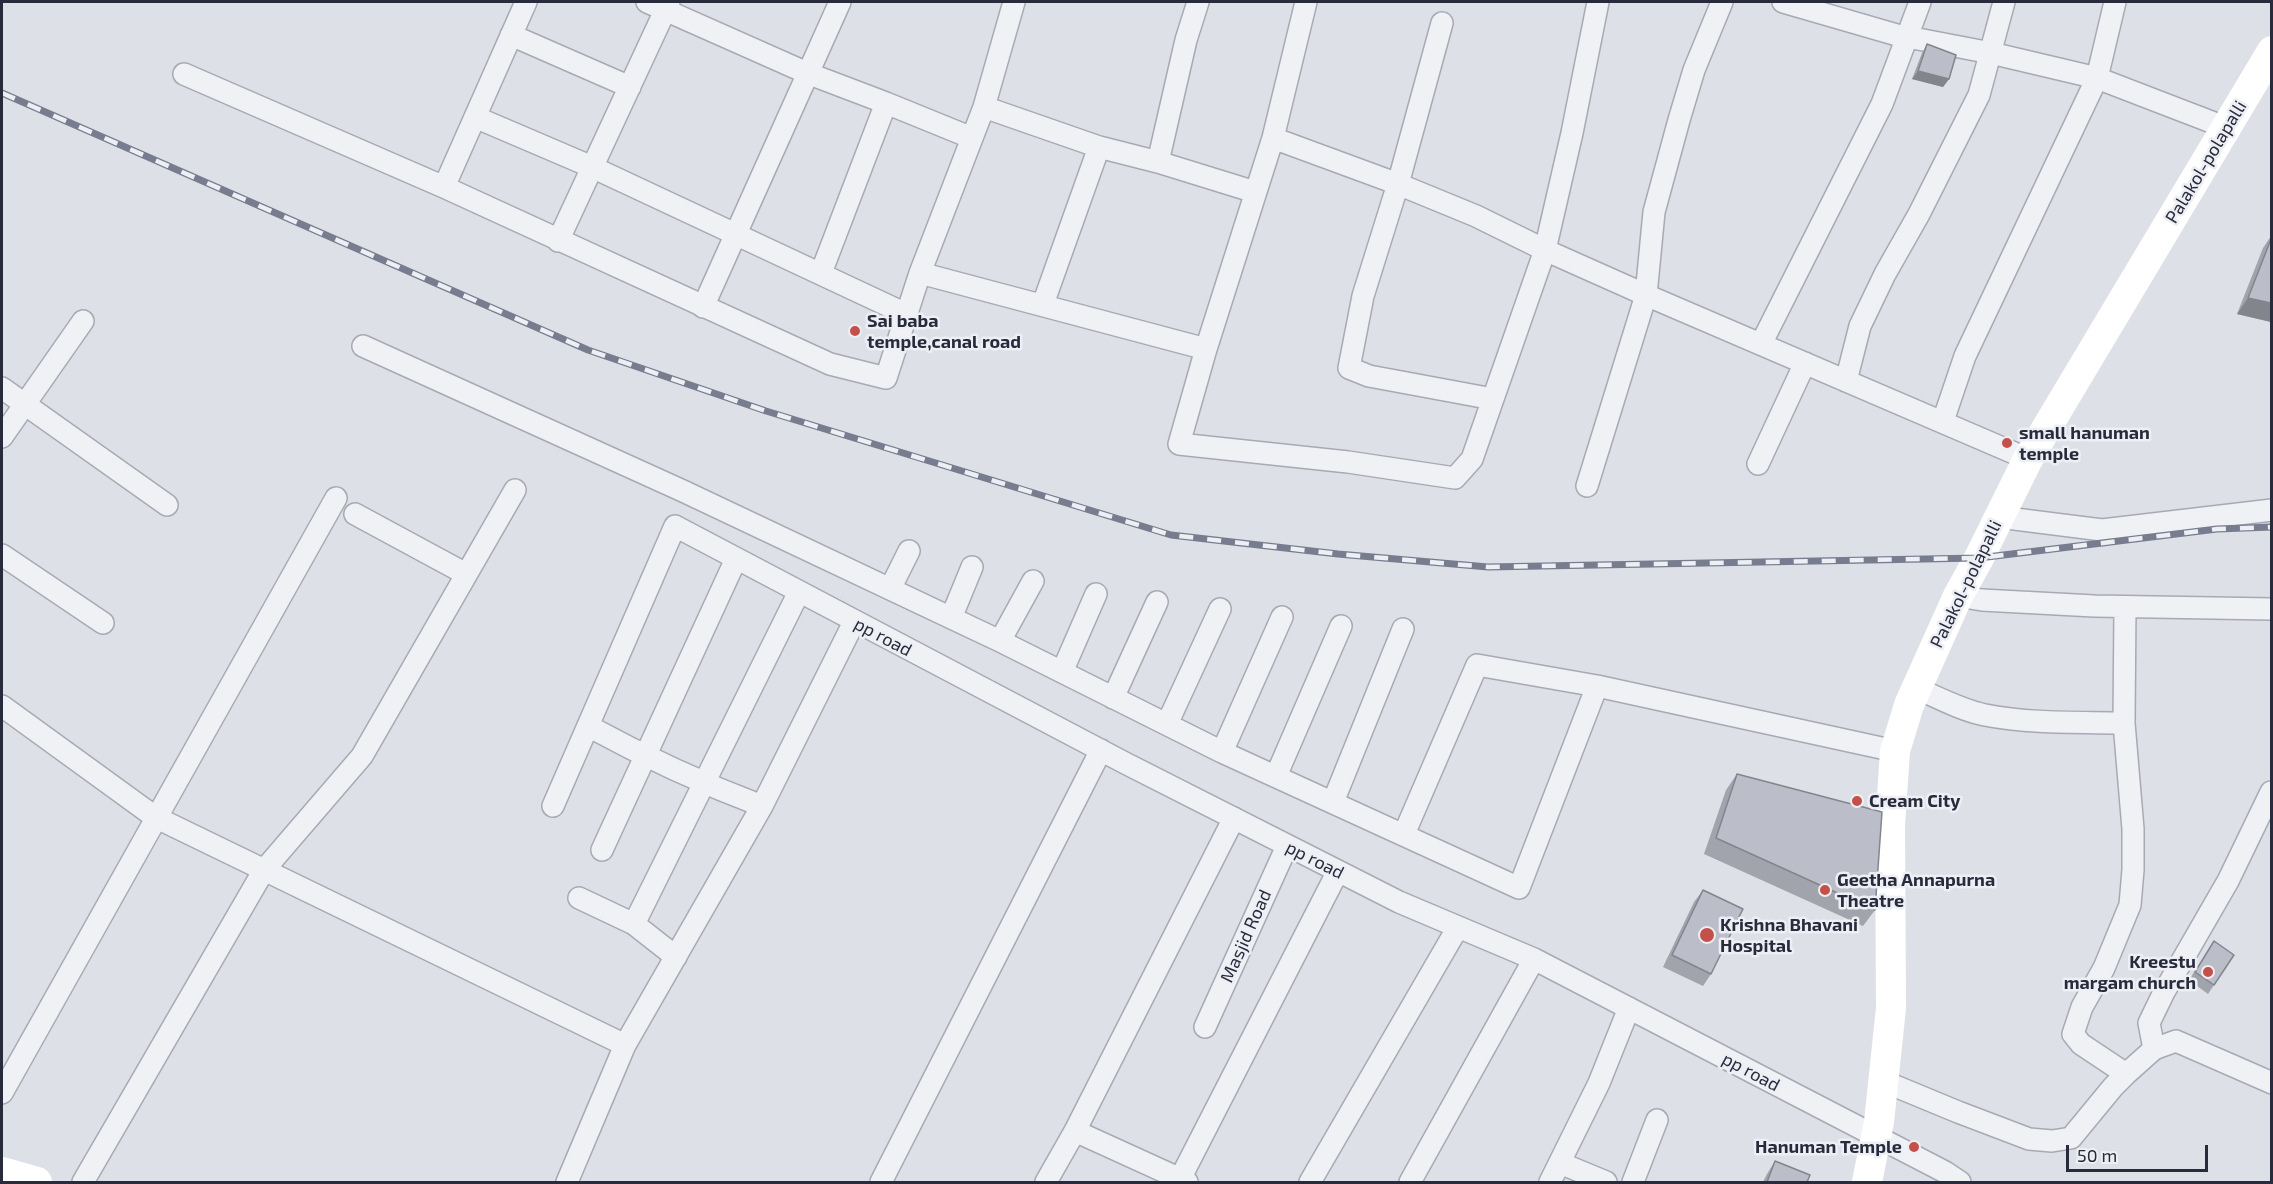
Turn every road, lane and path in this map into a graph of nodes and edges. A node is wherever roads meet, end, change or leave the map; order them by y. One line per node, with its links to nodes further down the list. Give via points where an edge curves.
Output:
1 (526, 2): 14 (street)
2 (840, 2): 18 (street)
3 (1014, 2): 23 (street)
4 (1198, 2): 29 (street)
5 (1306, 2): 27 (street)
6 (1598, 2): 36 (street)
7 (1722, 2): 39 (street, via 1694,70 1654,212)
8 (1783, 2): 15 (street)
9 (1920, 2): 15 (street)
10 (2004, 2): 17 (street)
11 (2115, 2): 20 (street)
12 (660, 4): 18 (street); 21 (street)
13 (1442, 23): 31 (street)
14 (511, 35): 21 (street); 24 (street)
15 (1908, 37): 17 (street); 44 (street, via 1882,104)
16 (2271, 51): 25 (street, Palakol-polapalli)
17 (1992, 53): 20 (street); 48 (street, via 1979,94 1860,326)
18 (807, 73): 22 (street); 34 (street)
19 (184, 74): 32 (street)
20 (2097, 78): 25 (street); 52 (street, via 1965,357)
21 (630, 87): 30 (street)
22 (886, 103): 26 (street); 37 (street)
23 (984, 107): 26 (street); 28 (street)
24 (475, 117): 30 (street); 32 (street)
25 (2227, 128): 54 (street, Palakol-polapalli)
26 (972, 138): 38 (street)
27 (1273, 138): 31 (street); 33 (street)
28 (1099, 147): 29 (street); 40 (street)
29 (1158, 162): 33 (street)
30 (592, 167): 34 (street); 35 (street)
31 (1398, 184): 36 (street); 50 (street, via 1363,296 1349,368 1369,376)
32 (444, 187): 35 (street)
33 (1255, 192): 46 (street)
34 (736, 233): 37 (street); 41 (street)
35 (558, 241): 41 (street)
36 (1545, 250): 39 (street); 50 (street)
37 (821, 273): 42 (street)
38 (920, 273): 40 (street); 42 (street)
39 (1646, 295): 44 (street); 56 (street)
40 (1043, 304): 46 (street)
41 (703, 307): 42 (street, via 830,364 886,378)
42 (906, 314)
43 (83, 321): 51 (street)
44 (1761, 344): 47 (street)
45 (363, 346): 69 (street)
46 (1206, 349): 50 (street, via 1179,444 1455,478 1472,459)
47 (1805, 363): 48 (street); 55 (street)
48 (1846, 381): 52 (street)
49 (2, 388): 51 (street)
50 (1493, 399)
51 (25, 404): 53 (street); 59 (street)
52 (1943, 421): 54 (street)
53 (2, 437)
54 (2028, 459): 62 (street, Palakol-polapalli)
55 (1758, 464)
56 (1587, 486)
57 (515, 490): 67 (street)
58 (336, 498): 102 (street)
59 (167, 505)
60 (2271, 510): 62 (street, via 2102,530)
61 (355, 514): 67 (street)
62 (1999, 517): 72 (street, Palakol-polapalli)
63 (909, 551): 69 (street)
64 (2, 555): 80 (street)
65 (736, 559): 70 (street, pp road); 91 (street, pp road, via 675,526); 95 (street)
66 (972, 567): 78 (street)
67 (466, 574): 107 (street, via 362,756)
68 (1033, 581): 83 (street)
69 (890, 589): 78 (street)
70 (799, 592): 79 (street, pp road); 97 (street)
71 (1096, 594): 84 (street)
72 (1958, 596): 74 (street); 86 (street, Palakol-polapalli)
73 (1157, 602): 87 (street)
74 (2126, 607): 76 (street); 89 (street)
75 (1220, 609): 90 (street)
76 (2271, 609)
77 (1282, 617): 94 (street)
78 (951, 618): 83 (street)
79 (854, 621): 92 (street, pp road); 101 (street)
80 (103, 623)
81 (1341, 626): 96 (street)
82 (1403, 629): 99 (street)
83 (1000, 641): 84 (street)
84 (1062, 672): 87 (street)
85 (1597, 686): 93 (street); 104 (street, via 1477,665); 104 (street, via 1518,888)
86 (1916, 688): 89 (street, via 1984,715); 93 (street, Palakol-polapalli)
87 (1113, 698): 90 (street)
88 (2, 706): 102 (street)
89 (2124, 723): 118 (street, via 2133,829 2130,905 2073,1034 2081,1044)
90 (1167, 724): 94 (street)
91 (588, 726): 95 (street); 100 (street)
92 (1101, 750): 103 (street, pp road); 131 (street)
93 (1895, 751): 119 (street, Palakol-polapalli, via 1890,825 1891,1008)
94 (1222, 752): 96 (street)
95 (644, 757): 97 (street); 106 (street)
96 (1276, 776): 99 (street)
97 (704, 784): 101 (street); 110 (street)
98 (2271, 792): 117 (street, via 2228,881 2149,1023)
99 (1333, 802): 104 (street)
100 (553, 806)
101 (762, 806): 112 (street)
102 (155, 817): 107 (street); 121 (street)
103 (1234, 818): 105 (street, pp road); 123 (street)
104 (1404, 834)
105 (1287, 846): 108 (street, pp road); 115 (street, Masjid Road)
106 (602, 850)
107 (264, 870): 116 (street); 129 (street)
108 (1338, 872): 111 (street, pp road); 127 (street)
109 (579, 897): 110 (street)
110 (634, 924): 112 (street)
111 (1458, 927): 113 (street, pp road); 133 (street)
112 (676, 957): 116 (street)
113 (1534, 959): 114 (street, pp road); 134 (street)
114 (1629, 1008): 124 (street, pp road); 125 (street, via 1599,1083)
115 (1205, 1027)
116 (625, 1045): 130 (street)
117 (2154, 1049): 118 (street); 120 (street, via 2176,1041)
118 (2126, 1074): 119 (street, via 2071,1138 2052,1141 2029,1139)
119 (1883, 1081): 124 (street, Palakol-polapalli)
120 (2271, 1083)
121 (2, 1093)
122 (1657, 1120): 137 (street)
123 (1075, 1131): 127 (street); 132 (street)
124 (1876, 1137): 138 (street, Palakol-polapalli); 139 (street, pp road)
125 (1560, 1163): 135 (street); 136 (street)
126 (2, 1172): 128 (street)
127 (1184, 1181)
128 (37, 1182)
129 (83, 1182)
130 (567, 1182)
131 (881, 1182)
132 (1046, 1182)
133 (1310, 1182)
134 (1410, 1182)
135 (1550, 1182)
136 (1606, 1182)
137 (1634, 1182)
138 (1867, 1182)
139 (1960, 1182)

